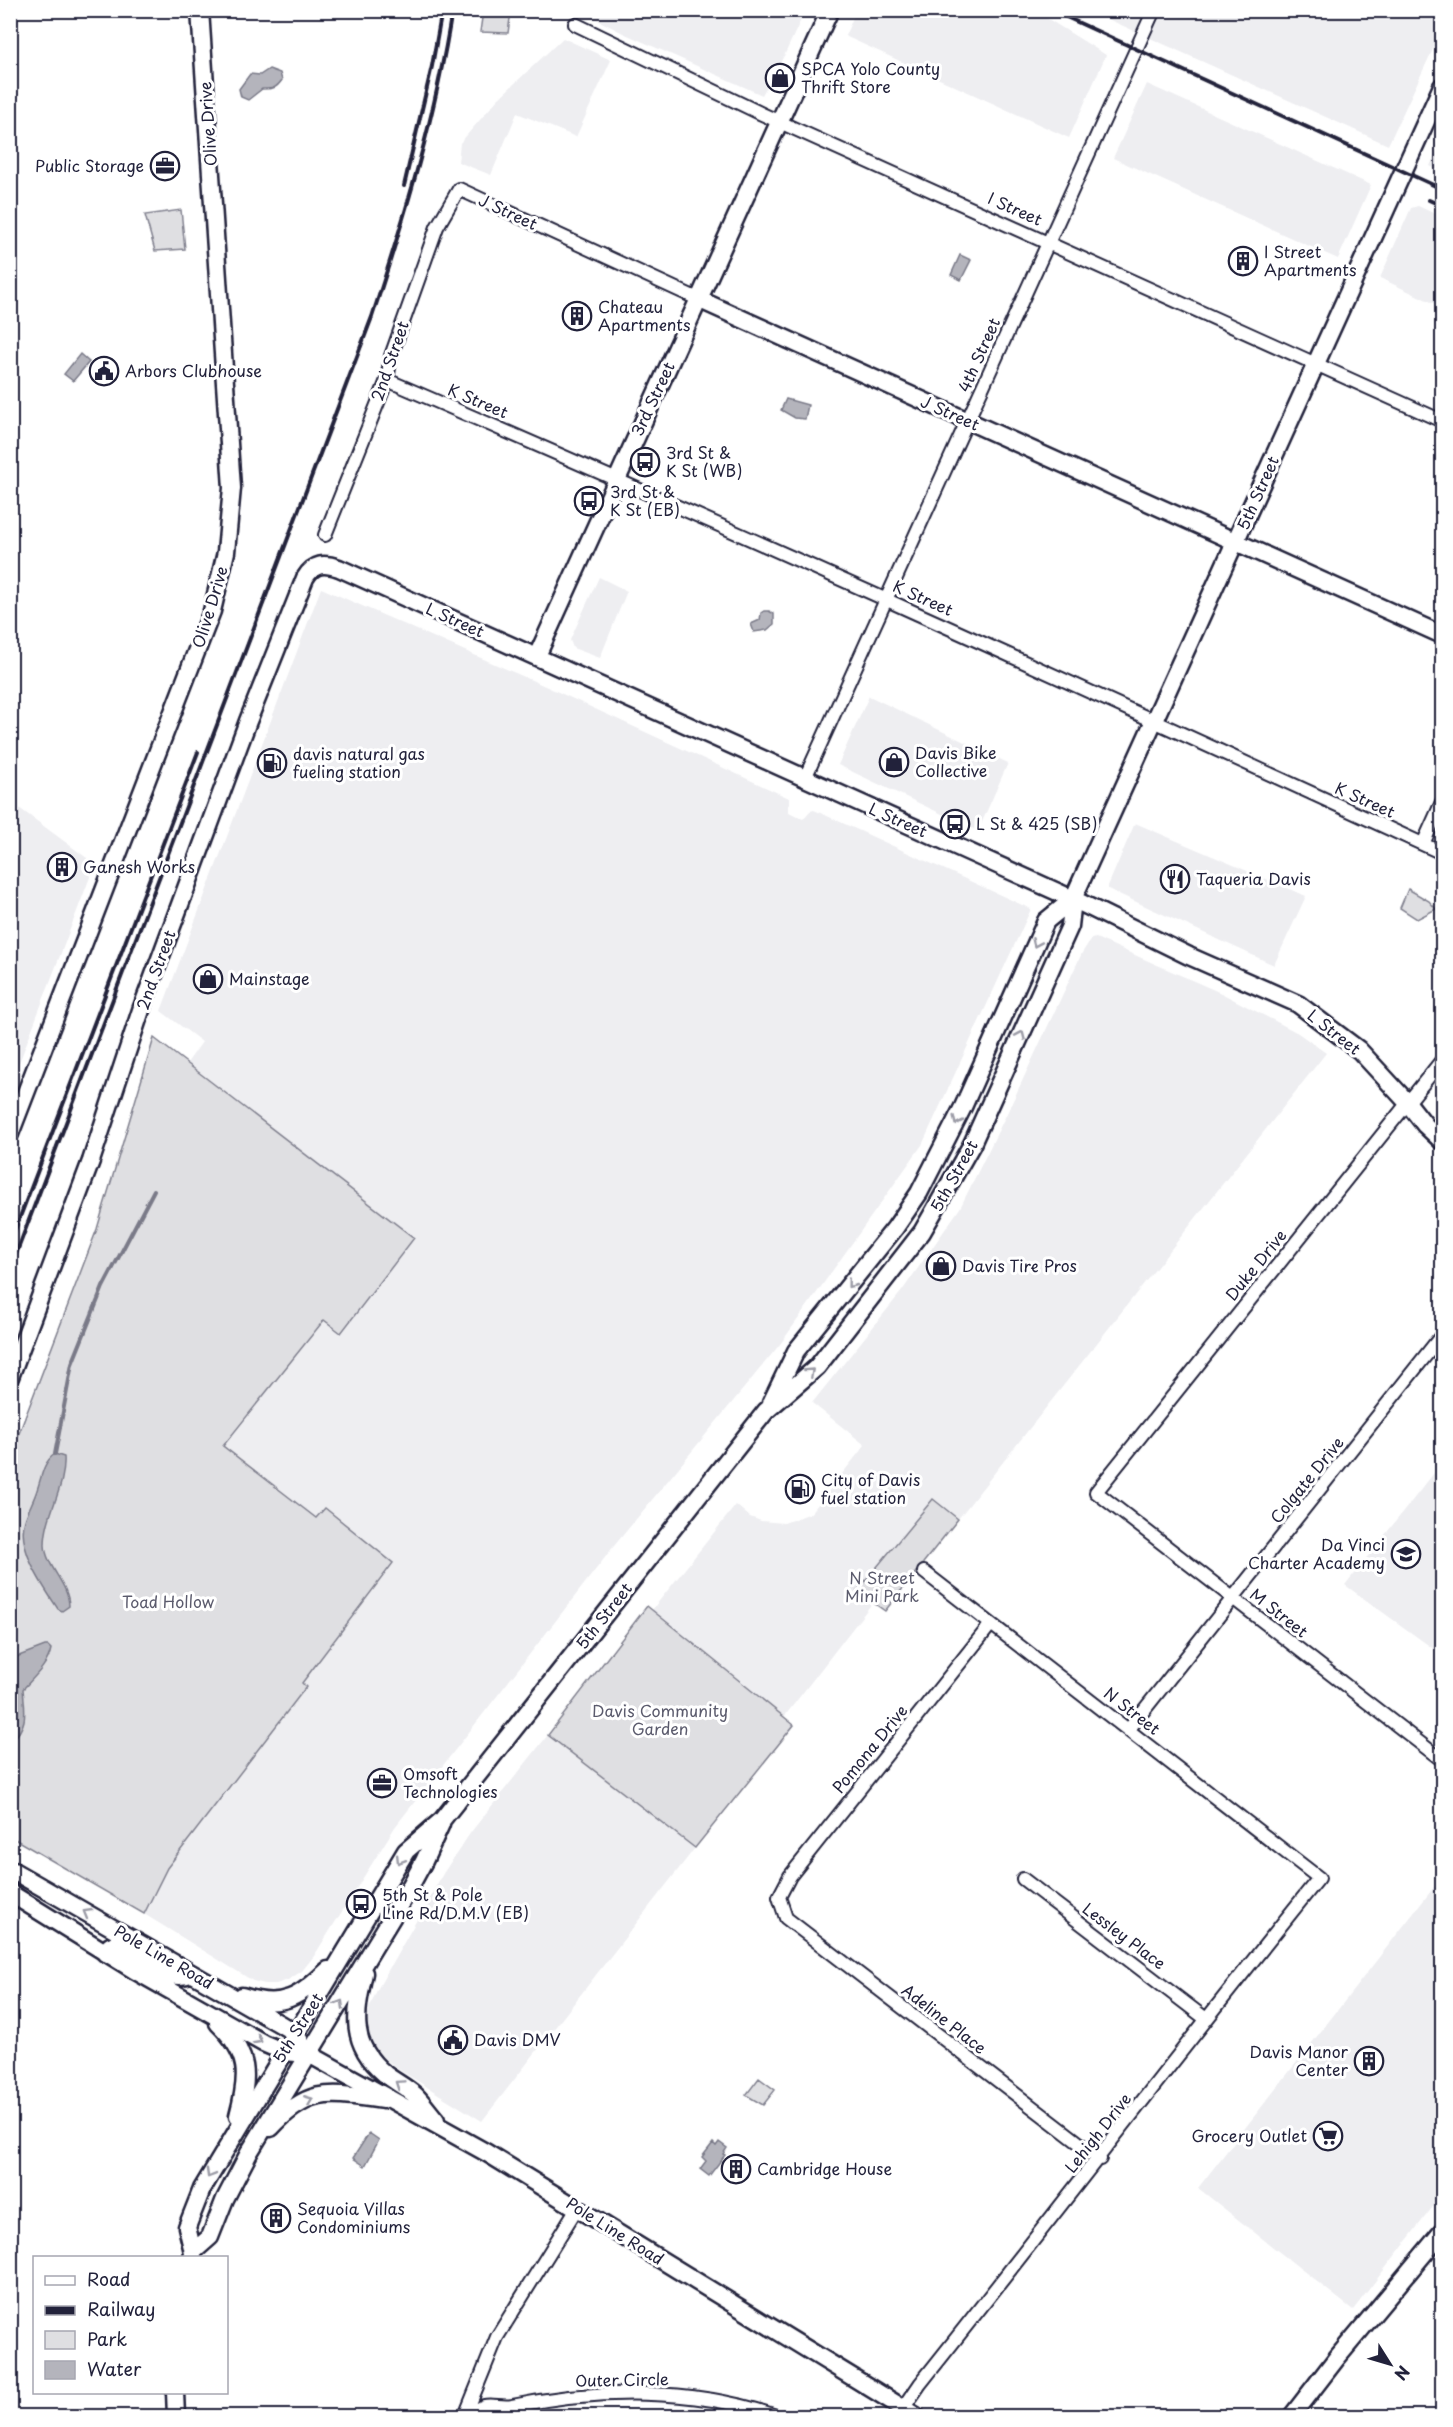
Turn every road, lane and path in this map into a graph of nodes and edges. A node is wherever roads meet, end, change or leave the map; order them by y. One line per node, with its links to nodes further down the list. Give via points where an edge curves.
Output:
1 (200, 10): 29 (main road, Olive Drive, via 232,488 226,552 212,611)
2 (830, 10): 6 (main road, 3rd Street)
3 (1154, 10): 8 (street, 4th Street)
4 (576, 24): 6 (street, I Street)
5 (1443, 87): 10 (main road, 5th Street)
6 (780, 121): 8 (street, I Street); 9 (main road, 3rd Street)
7 (459, 189): 9 (street, J Street); 11 (street, 2nd Street, via 433,237)
8 (1049, 242): 10 (street, I Street); 12 (street, 4th Street)
9 (698, 299): 12 (main road, J Street); 14 (main road, 3rd Street)
10 (1316, 364): 13 (street, I Street); 16 (main road, 5th Street)
11 (387, 380): 14 (street, K Street); 15 (street, 2nd Street)
12 (968, 421): 16 (main road, J Street); 18 (street, 4th Street)
13 (1443, 421)
14 (616, 479): 18 (street, K Street); 20 (main road, 3rd Street)
15 (325, 535)
16 (1236, 543): 19 (main road, J Street); 21 (main road, 5th Street)
17 (312, 567): 20 (main road, L Street, via 322,564 339,568); 32 (main road, 2nd Street, via 248,721)
18 (887, 600): 21 (street, K Street); 22 (street, 4th Street)
19 (1443, 635)
20 (537, 656): 22 (main road, L Street)
21 (1154, 722): 24 (street, K Street); 26 (main road, 5th Street)
22 (805, 778): 26 (main road, L Street)
23 (1443, 802): 24 (street)
24 (1423, 844): 25 (street, K Street)
25 (1443, 853)
26 (1073, 899): 28 (main road, L Street, via 1298,1004 1359,1050); 33 (main road, 5th Street, one-way to 33, via 1046,921 963,1107 919,1193 796,1351); 33 (main road, 5th Street, one-way to 26, via 817,1367 937,1208 972,1144 1070,926)
27 (1443, 1060): 28 (street, Duke Drive)
28 (1407, 1102): 30 (main road, L Street); 34 (street, Duke Drive)
29 (10, 1134)
30 (1443, 1141)
31 (1443, 1335): 36 (street, Colgate Drive)
32 (10, 1377)
33 (766, 1411): 40 (main road, 5th Street)
34 (1096, 1492): 36 (street, M Street)
35 (924, 1572): 37 (street, N Street)
36 (1232, 1598): 38 (street, Colgate Drive); 39 (street, M Street)
37 (991, 1624): 38 (street, N Street); 45 (street, Pomona Drive, via 790,1876)
38 (1129, 1729): 42 (street, N Street)
39 (1443, 1760)
40 (442, 1820): 47 (main road, 5th Street, one-way to 47, via 406,1851); 48 (main road, 5th Street, via 410,1887)
41 (17, 1872): 49 (main road, Pole Line Road, one-way to 41)
42 (1319, 1878): 52 (street, Lehigh Drive)
43 (1023, 1879): 52 (street, Lessley Place)
44 (11, 1893): 46 (main road, Pole Line Road)
45 (779, 1897): 60 (street, Adeline Place, via 786,1918)
46 (105, 1953): 49 (main road, via 115,1944 164,1972 177,1976); 51 (main road, Pole Line Road)
47 (342, 1957): 50 (main road, via 288,2000 253,2000); 53 (main road, 5th Street)
48 (367, 1958): 55 (main road, 5th Street, one-way to 48); 57 (main road, one-way to 48, via 414,2094 378,2068 360,2044 358,2001)
49 (192, 1973): 50 (main road, Pole Line Road)
50 (216, 1987): 53 (main road, Pole Line Road)
51 (204, 2010): 54 (main road, Pole Line Road, one-way to 54); 58 (main road, via 236,2043 244,2060 245,2091)
52 (1206, 2019): 60 (street, Lehigh Drive)
53 (295, 2033): 54 (main road, 5th Street); 55 (main road, Pole Line Road)
54 (284, 2052): 55 (main road, Pole Line Road); 58 (main road, 5th Street)
55 (309, 2054): 56 (main road, Pole Line Road); 59 (main road, 5th Street)
56 (394, 2102): 57 (main road, Pole Line Road); 59 (main road, one-way to 56, via 281,2118 307,2099 336,2093)
57 (440, 2126): 61 (main road, Pole Line Road)
58 (232, 2136): 63 (main road, 5th Street, one-way to 63, via 202,2189 187,2227)
59 (250, 2151): 63 (main road, 5th Street, via 210,2237)
60 (1100, 2159): 65 (street, Lehigh Drive, via 921,2384)
61 (577, 2208): 65 (main road, Pole Line Road); 67 (street, via 497,2337)
62 (1443, 2232): 69 (main road)
63 (192, 2255)
64 (175, 2394): 66 (main road)
65 (910, 2413)
66 (176, 2416)
67 (467, 2416): 68 (street, Outer Circle, via 485,2406 506,2408 545,2400 626,2393 721,2402)
68 (777, 2416)
69 (1292, 2416)

